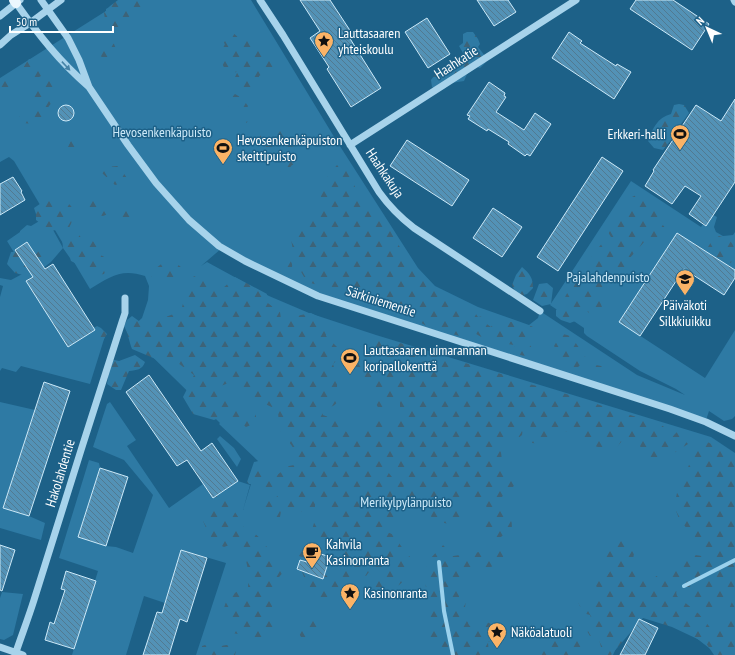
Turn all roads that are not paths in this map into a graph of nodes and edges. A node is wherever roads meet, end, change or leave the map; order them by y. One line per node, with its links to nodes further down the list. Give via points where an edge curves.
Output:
1 (41, 0): 6 (street, Särkiniementie)
2 (61, 0): 6 (street)
3 (260, 0): 11 (street, Haahkakuja)
4 (576, 0): 11 (street, Haahkatie)
5 (17, 1): 7 (street); 8 (street, Särkiniementie)
6 (48, 9): 8 (street); 10 (street, Särkiniementie, via 68,38)
7 (0, 16)
8 (30, 23): 9 (street); 10 (street, Särkiniementie, one-way to 10, via 67,68)
9 (0, 45)
10 (89, 87): 14 (street, Särkiniementie, via 156,183 189,220 219,246 245,261 318,296 670,409)
11 (350, 145): 13 (street, Haahkakuja, via 379,192 406,222)
12 (125, 298): 16 (street, Hakolahdentie, via 122,322 94,404 31,611)
13 (540, 311)
14 (734, 434)
15 (0, 647): 16 (street)
16 (15, 653): 17 (street)
17 (23, 655)

